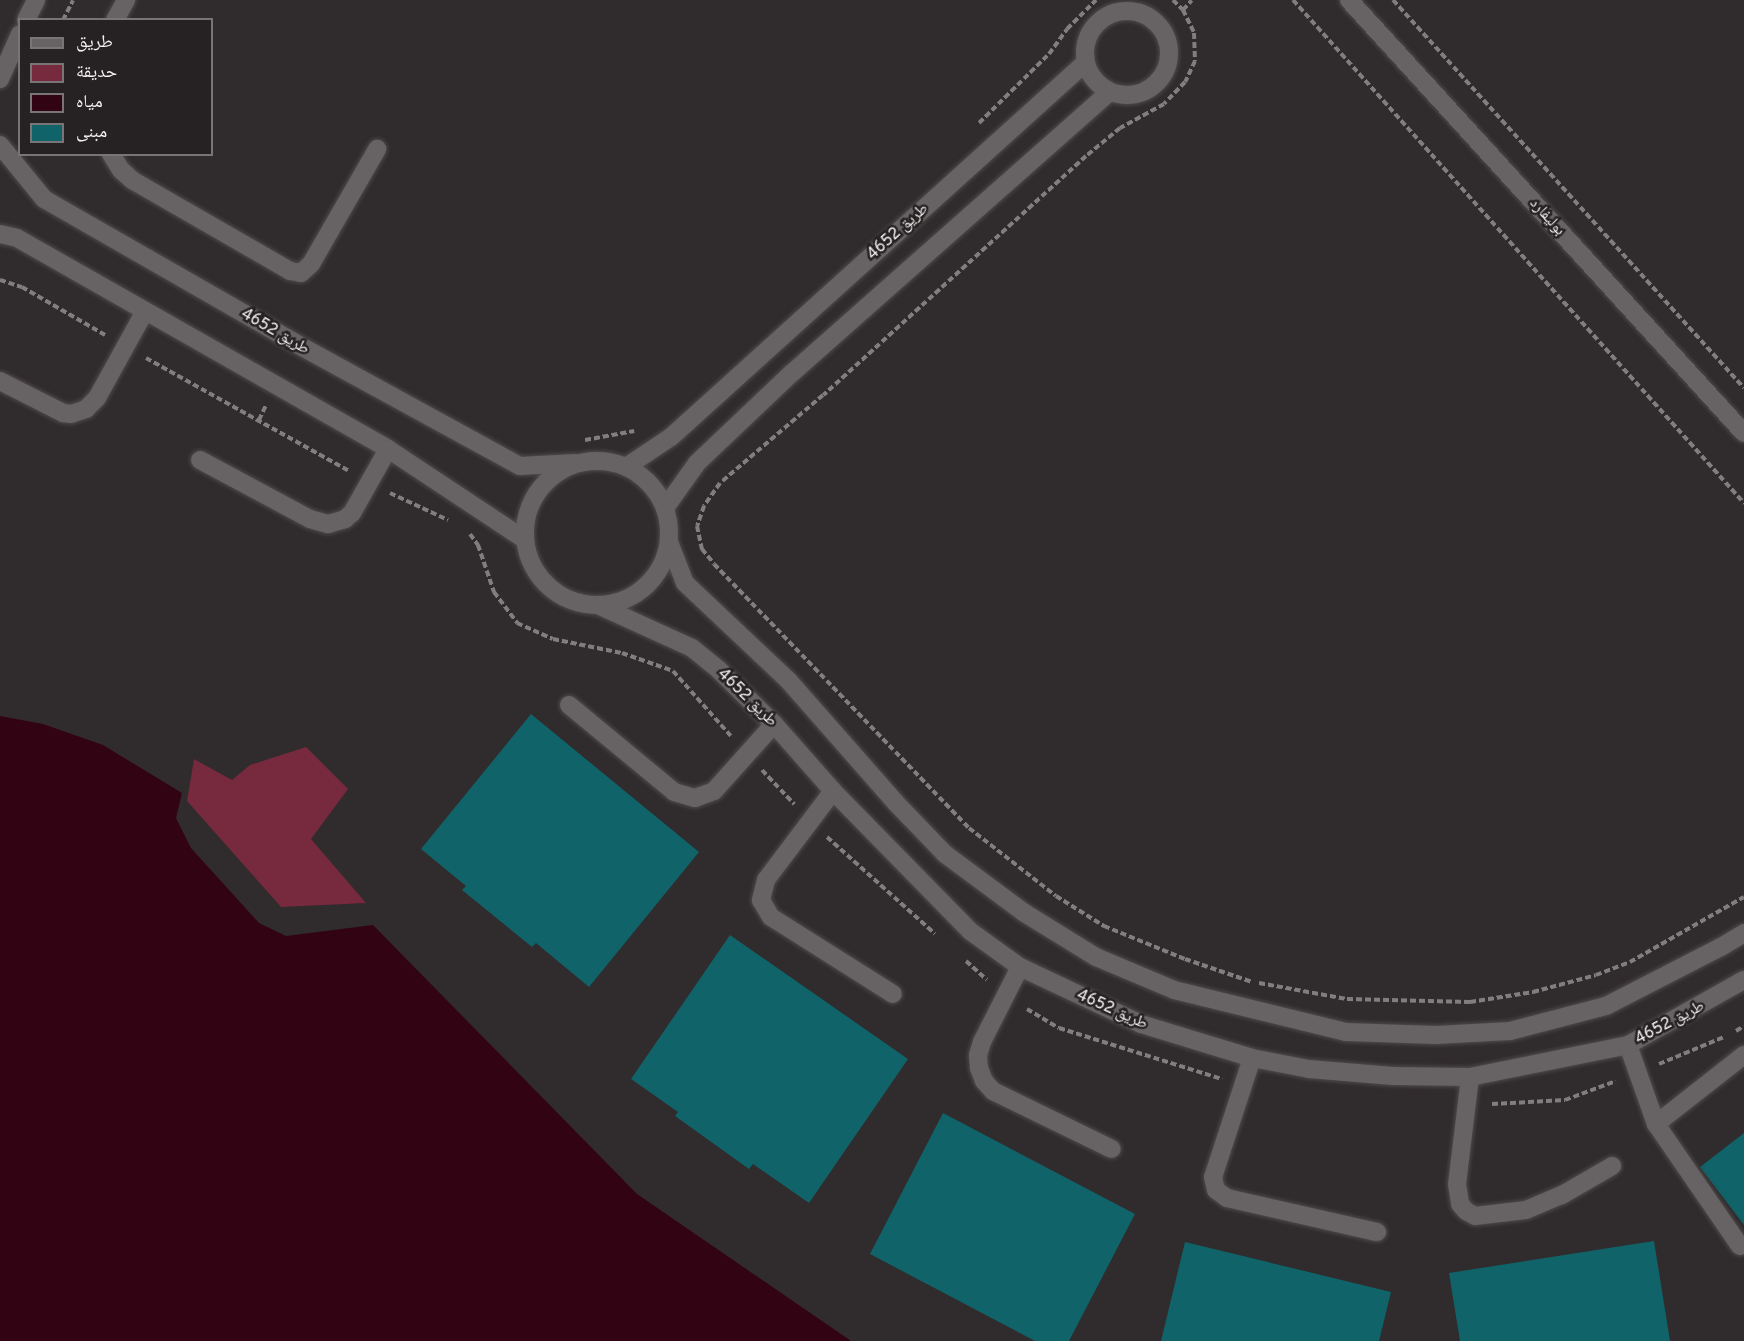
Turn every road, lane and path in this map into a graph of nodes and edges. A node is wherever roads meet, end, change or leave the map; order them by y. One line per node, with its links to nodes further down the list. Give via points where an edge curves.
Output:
1 (36, 0): 11 (street)
2 (73, 0): 12 (path)
3 (126, 0): 13 (street)
4 (1096, 0): 18 (path, via 1067,29 1050,54)
5 (1173, 0): 10 (path)
6 (1192, 0): 10 (path)
7 (1293, 0): 36 (path)
8 (1349, 0): 29 (street, بوليفارد)
9 (1393, 0): 27 (path)
10 (1183, 10): 47 (path, via 1194,33 1195,61 1185,82 1164,104 1120,128 1086,156 823,395 720,483 704,506 697,526 702,549 969,828 1056,896 1104,926 1185,959 1254,982 1347,999 1470,1002 1533,992 1630,962)
11 (27, 18)
12 (64, 18)
13 (116, 18)
14 (18, 38): 16 (street)
15 (1086, 62): 17 (street, via 1095,79); 17 (street, via 1085,46 1091,31 1109,16 1132,11 1147,16 1159,27 1167,40 1169,57 1165,72 1155,85 1141,93); 34 (street, طريق 4652, via 671,437)
16 (0, 79)
17 (1110, 92): 37 (street, طريق 4652, via 792,373 697,463)
18 (977, 124)
19 (0, 145): 33 (street, طريق 4652, via 44,199 294,343 520,466)
20 (377, 149): 21 (street, via 312,264 301,273 290,271 132,180)
21 (113, 156)
22 (0, 234): 24 (street, via 17,238)
23 (0, 280): 25 (path, via 22,287)
24 (145, 310): 25 (street); 31 (street)
25 (125, 346): 26 (street, via 97,398 79,412 56,410); 35 (path)
26 (0, 381)
27 (1744, 388)
28 (641, 429): 30 (path)
29 (1744, 433)
30 (577, 441)
31 (388, 449): 35 (street); 40 (street)
32 (200, 460): 35 (street, via 310,519 328,524 352,513)
33 (575, 464): 34 (street, via 601,460); 40 (street, via 553,474 536,492 526,515)
34 (626, 467): 37 (street, via 656,491)
35 (370, 482): 38 (path)
36 (1744, 503)
37 (665, 508): 41 (street)
38 (450, 521)
39 (465, 531): 43 (path, via 478,545 494,592 517,623 553,639 622,653)
40 (524, 539): 42 (street, via 529,561 540,580 558,595 578,604)
41 (669, 542): 42 (street, via 662,567 646,587 625,601); 48 (street, via 686,584 788,680 945,854 1023,912 1096,957 1174,990 1346,1032 1437,1035 1510,1031 1606,1006)
42 (600, 606): 45 (street, طريق 4652, via 692,648)
43 (673, 671)
44 (569, 705): 45 (street, via 674,792 694,798 714,791)
45 (774, 724): 46 (street, طريق 4652)
46 (833, 792): 49 (street, طريق 4652, via 970,931); 51 (street, via 766,880 761,900 771,917)
47 (1744, 897)
48 (1744, 933)
49 (1020, 967): 54 (street, طريق 4652, via 1141,1024); 57 (street, via 982,1042 978,1055 984,1081 993,1091)
50 (1744, 980): 52 (street, طريق 4652)
51 (893, 994)
52 (1628, 1045): 55 (street, طريق 4652); 56 (street)
53 (1744, 1056): 56 (street)
54 (1252, 1058): 55 (street, طريق 4652, via 1309,1069); 59 (street, via 1213,1177 1216,1190 1227,1198)
55 (1470, 1077): 58 (street, via 1457,1184 1460,1204 1466,1211 1475,1216 1526,1210 1562,1195)
56 (1656, 1124): 60 (street)
57 (1112, 1149)
58 (1612, 1166)
59 (1377, 1232)
60 (1740, 1246)

